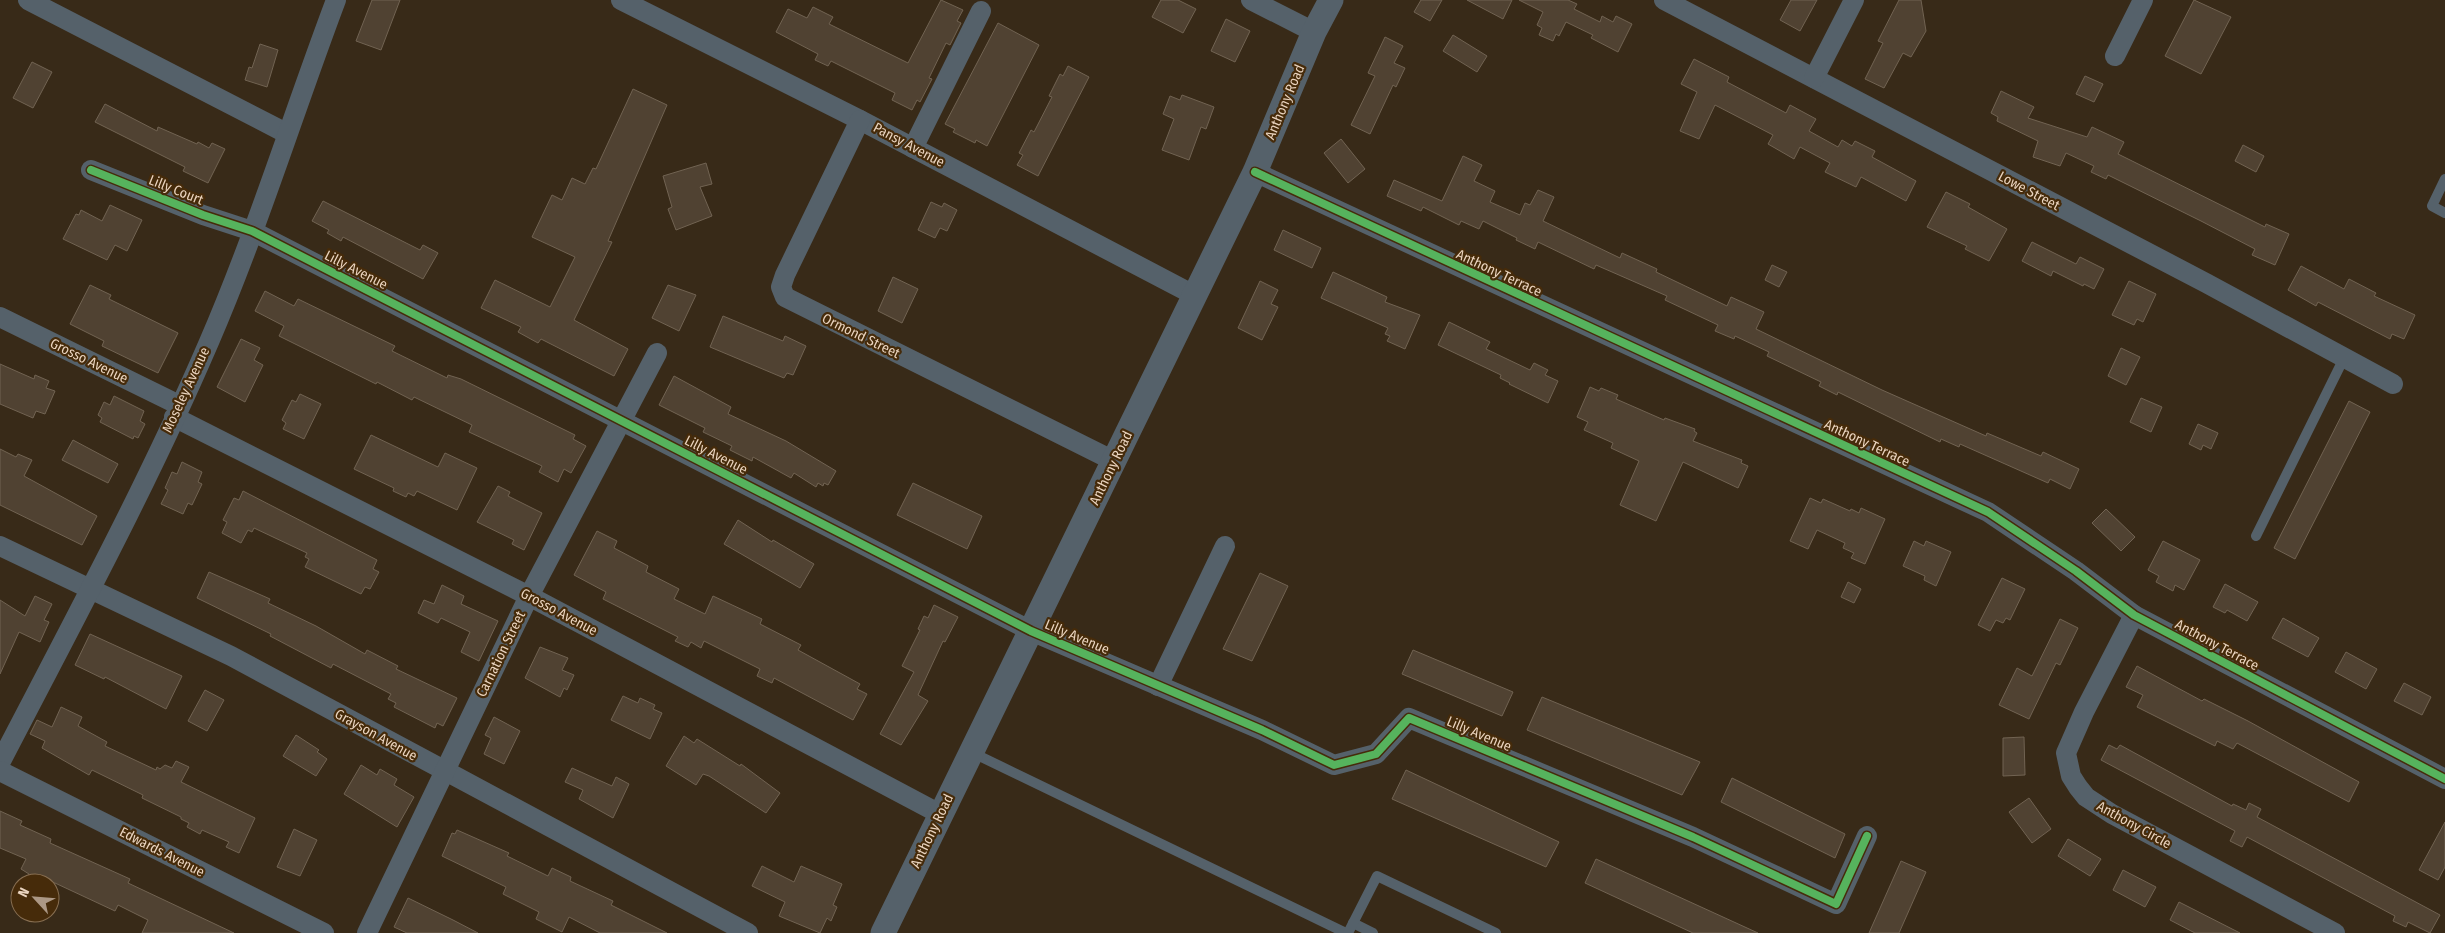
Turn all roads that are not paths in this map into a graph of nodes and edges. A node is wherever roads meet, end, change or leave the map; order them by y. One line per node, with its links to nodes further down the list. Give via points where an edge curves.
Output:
1 (28, 0): 14 (street)
2 (336, 0): 14 (street, Moseley Avenue)
3 (621, 0): 13 (street, Pansy Avenue)
4 (1251, 0): 10 (street)
5 (1331, 0): 10 (street, Anthony Road)
6 (1664, 0): 12 (street, Lowe Street)
7 (1854, 0): 12 (street)
8 (2143, 0): 11 (street)
9 (981, 11): 15 (street)
10 (1314, 32): 17 (street, Anthony Road)
11 (2115, 56)
12 (1814, 78): 24 (street, Lowe Street)
13 (860, 120): 15 (street, Pansy Avenue); 28 (street, Ormond Street, via 785,275 781,287 785,296)
14 (286, 133): 20 (street, Moseley Avenue)
15 (913, 148): 21 (street, Pansy Avenue)
16 (91, 170): 20 (street, Lilly Court)
17 (1255, 172): 21 (street, Anthony Road); 34 (street, Anthony Terrace, via 1988,512 2076,571)
18 (2445, 179): 19 (lane, via 2432,206)
19 (2445, 213)
20 (252, 231): 26 (street, Moseley Avenue, via 208,343); 27 (street, Lilly Avenue)
21 (1194, 295): 28 (street, Anthony Road)
22 (0, 317): 26 (street, Grosso Avenue)
23 (657, 353): 27 (street, Carnation Street)
24 (2344, 358): 25 (street, Lowe Street); 29 (lane)
25 (2393, 384)
26 (176, 411): 32 (street, Moseley Avenue); 33 (street, Grosso Avenue)
27 (621, 420): 33 (street, Carnation Street); 35 (street, Lilly Avenue)
28 (1114, 461): 35 (street, Anthony Road)
29 (2256, 536)
30 (0, 546): 32 (street, Grayson Avenue)
31 (1224, 546): 36 (street)
32 (90, 588): 38 (street, Moseley Avenue); 40 (street, Grayson Avenue, via 230,656)
33 (529, 596): 40 (street, Carnation Street); 42 (street, Grosso Avenue)
34 (2134, 615): 41 (street, Anthony Terrace); 52 (street, Anthony Circle, via 2066,753 2071,776 2086,797 2112,814)
35 (1031, 632): 36 (street, Lilly Avenue); 37 (street, Anthony Road)
36 (1158, 686): 43 (street, Lilly Avenue, via 1334,764 1376,754 1409,718 1693,837 1836,904)
37 (971, 752): 42 (street, Anthony Road); 49 (lane)
38 (0, 763)
39 (0, 771): 45 (street, Edwards Avenue)
40 (444, 772): 46 (street, Carnation Street); 47 (street, Grayson Avenue)
41 (2445, 779)
42 (940, 814): 48 (street, Anthony Road)
43 (1867, 836)
44 (1353, 923): 49 (lane); 50 (lane); 51 (lane, via 1376,876)
45 (324, 933)
46 (367, 933)
47 (748, 933)
48 (883, 933)
49 (1347, 933)
50 (1373, 933)
51 (1496, 933)
52 (2335, 933)

